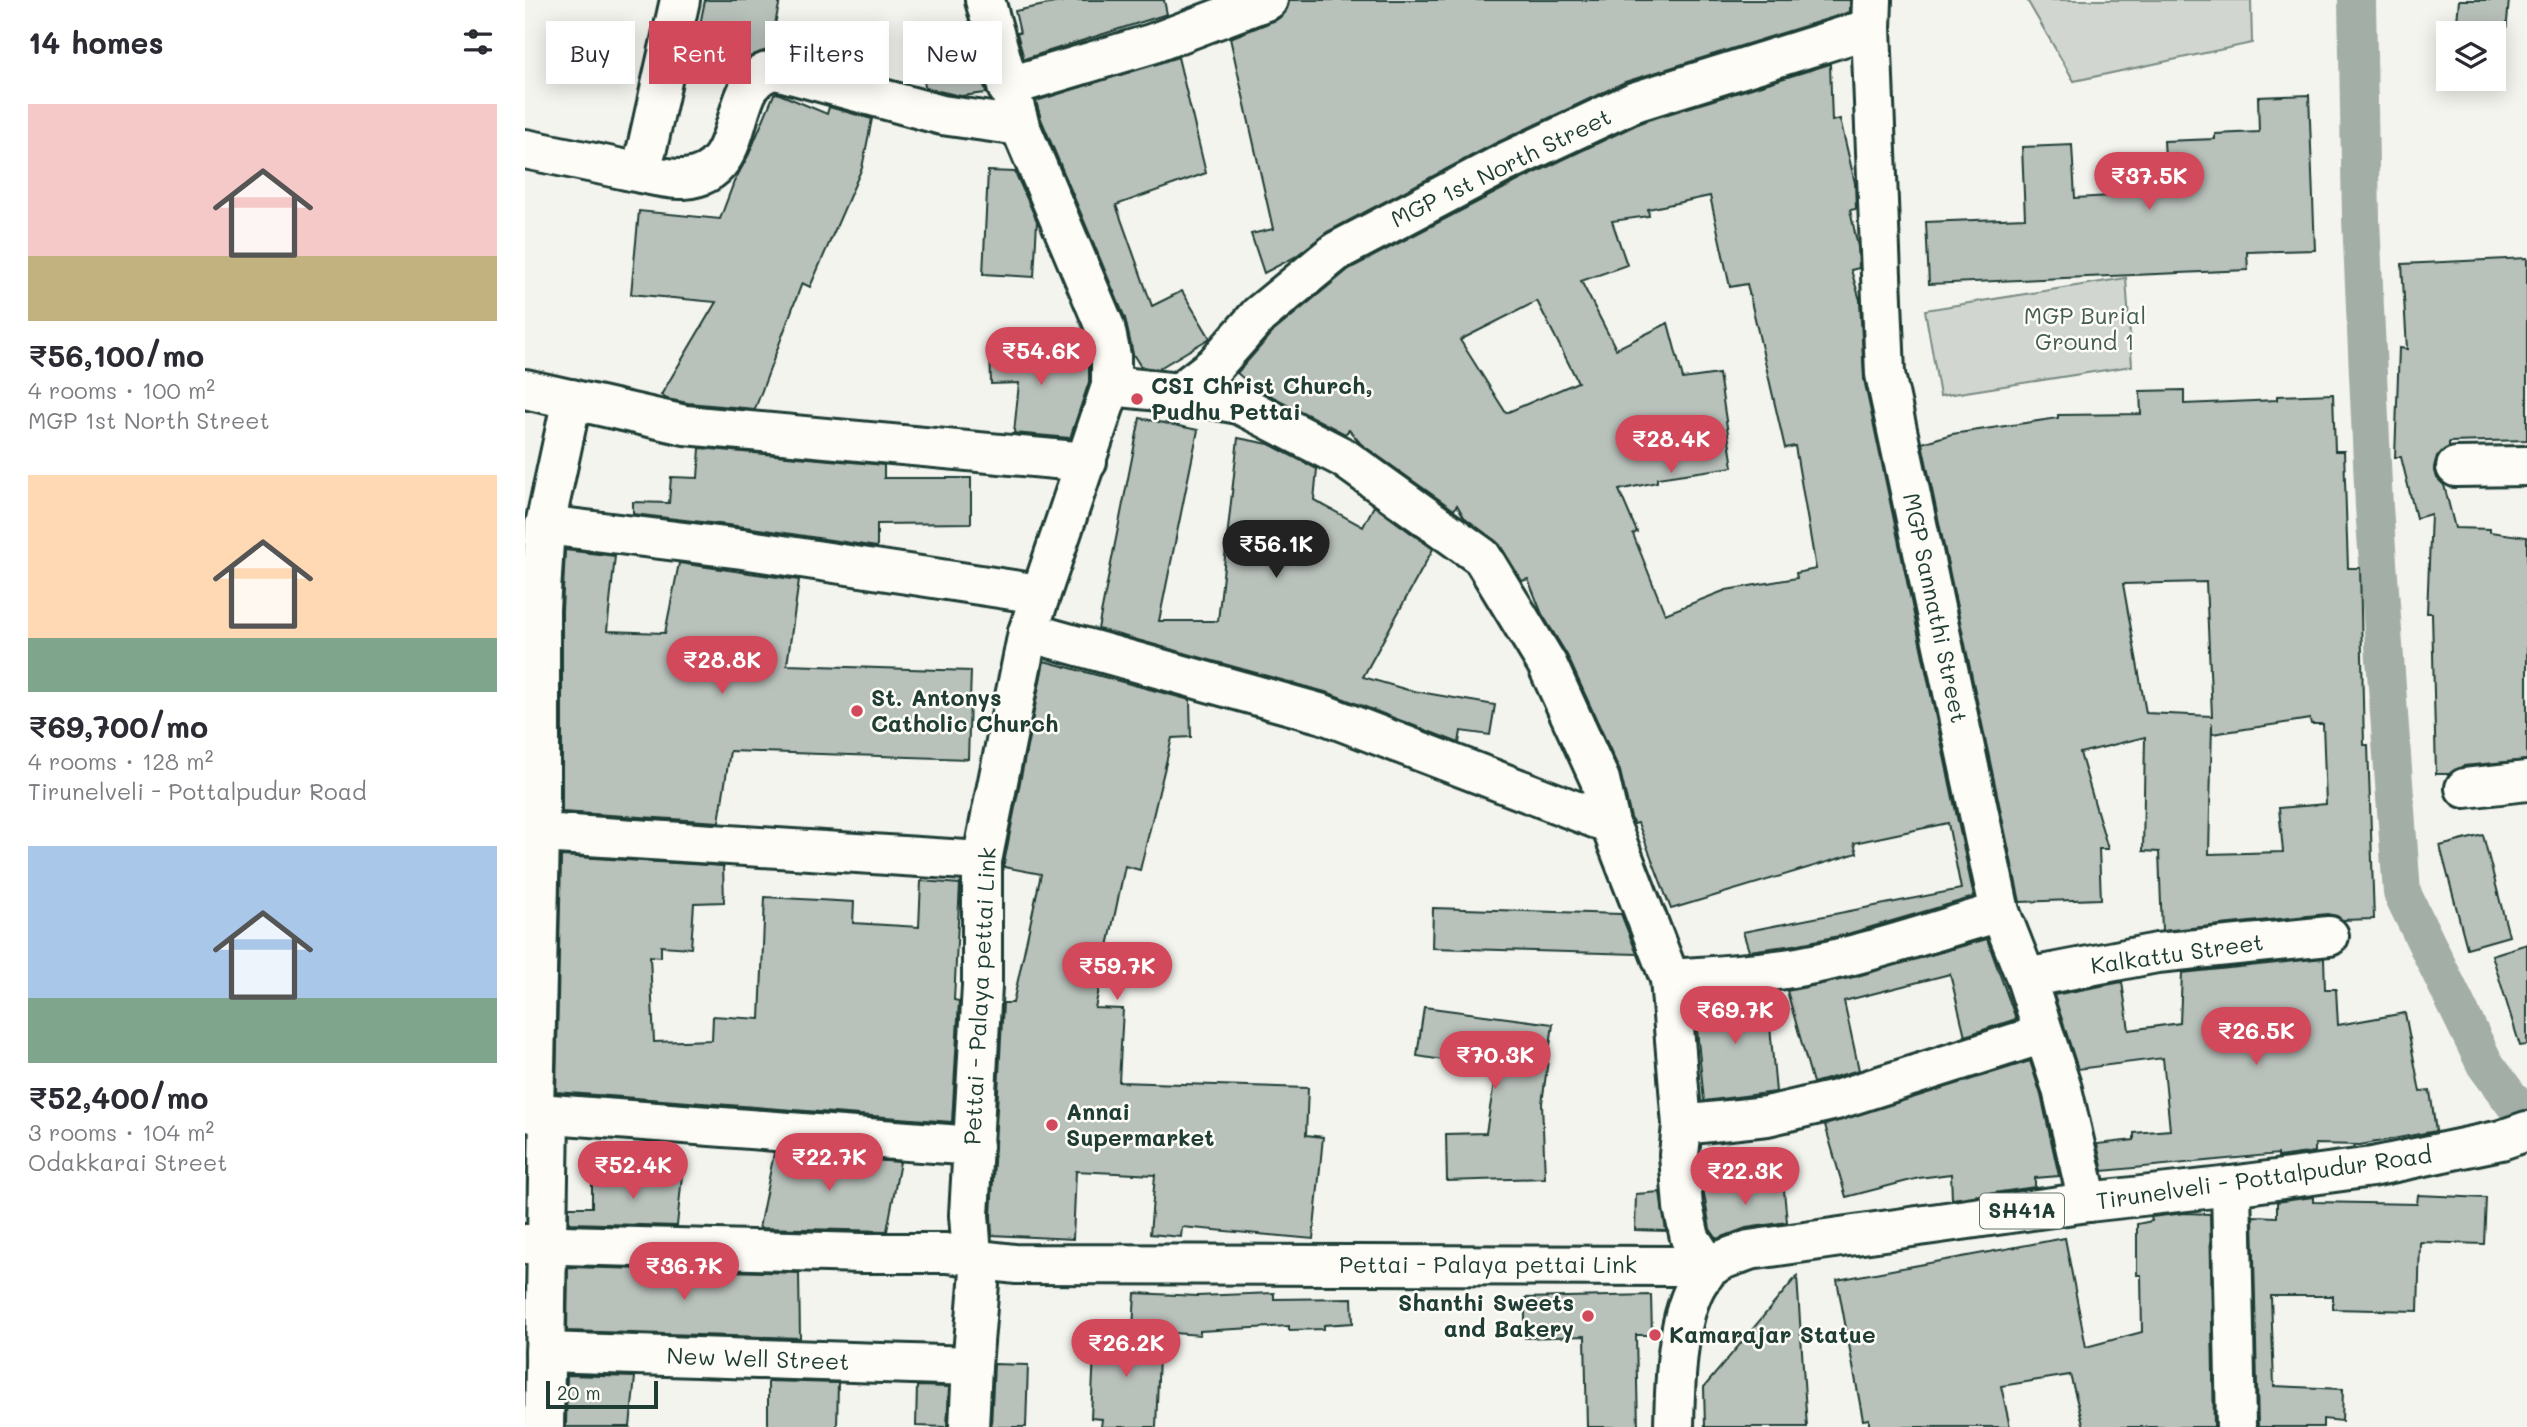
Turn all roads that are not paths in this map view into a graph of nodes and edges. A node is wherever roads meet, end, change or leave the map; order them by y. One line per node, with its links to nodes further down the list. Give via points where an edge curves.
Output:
1 (680, 0): 8 (street)
2 (985, 0): 5 (street, Pettai - Palaya pettai Link)
3 (1268, 0): 5 (street, via 1151,44)
4 (1872, 14): 11 (street, MGP 1st North Street, via 1634,102 1504,163 1337,251 1259,315 1214,366); 24 (street, MGP Sannathi Street, via 1885,373)
5 (1007, 88): 6 (street, Pettai - Palaya pettai Link)
6 (1020, 126): 8 (street, via 942,114 797,75 764,71 754,78 725,158 711,172 684,179); 9 (street, Pettai - Palaya pettai Link, via 1105,327)
7 (525, 149): 8 (street)
8 (639, 172)
9 (1111, 386): 11 (street); 13 (street, Pettai - Palaya pettai Link)
10 (525, 388): 12 (street)
11 (1179, 393): 21 (street, via 1239,404 1344,458 1482,557 1547,664 1600,780)
12 (572, 399): 13 (street, via 685,425); 16 (street)
13 (1087, 462): 17 (street, Pettai - Palaya pettai Link)
14 (2527, 466): 15 (street)
15 (2456, 467)
16 (545, 525): 17 (street); 22 (street)
17 (1039, 594): 18 (street, Pettai - Palaya pettai Link)
18 (1028, 632): 21 (street, via 1323,714); 23 (street, Pettai - Palaya pettai Link)
19 (2527, 781): 20 (street)
20 (2465, 788)
21 (1610, 824): 27 (street)
22 (533, 833): 23 (street); 29 (street)
23 (982, 861): 32 (street, Pettai - Palaya pettai Link, via 982,986)
24 (2000, 912): 26 (street, MGP Sannathi Street); 27 (street, via 1799,967)
25 (2329, 936): 26 (street, Kalkattu Street, via 2157,953)
26 (2026, 978): 28 (street, MGP Sannathi Street)
27 (1670, 979): 30 (street)
28 (2043, 1034): 30 (street, via 1836,1100 1767,1115); 34 (street, MGP Sannathi Street, via 2062,1089)
29 (536, 1113): 32 (street); 35 (street)
30 (1682, 1125): 37 (street, via 1679,1156 1686,1225)
31 (2514, 1136): 33 (street, Tirunelveli - Pottalpudur Road / SH41A, via 2372,1167)
32 (974, 1146): 36 (street, Pettai - Palaya pettai Link, via 969,1215)
33 (2231, 1186): 34 (street, Tirunelveli - Pottalpudur Road / SH41A); 43 (street)
34 (2088, 1202): 37 (street, Tirunelveli - Pottalpudur Road / SH41A, via 1749,1250)
35 (536, 1245): 36 (street, via 946,1253); 38 (street)
36 (976, 1258): 37 (street, Pettai - Palaya pettai Link, via 1015,1264 1679,1266); 39 (street)
37 (1709, 1270): 42 (street, via 1696,1287 1684,1318 1675,1371)
38 (545, 1352): 39 (street, New Well Street); 40 (street)
39 (972, 1366): 41 (street)
40 (544, 1427)
41 (969, 1427)
42 (1674, 1427)
43 (2236, 1427)

